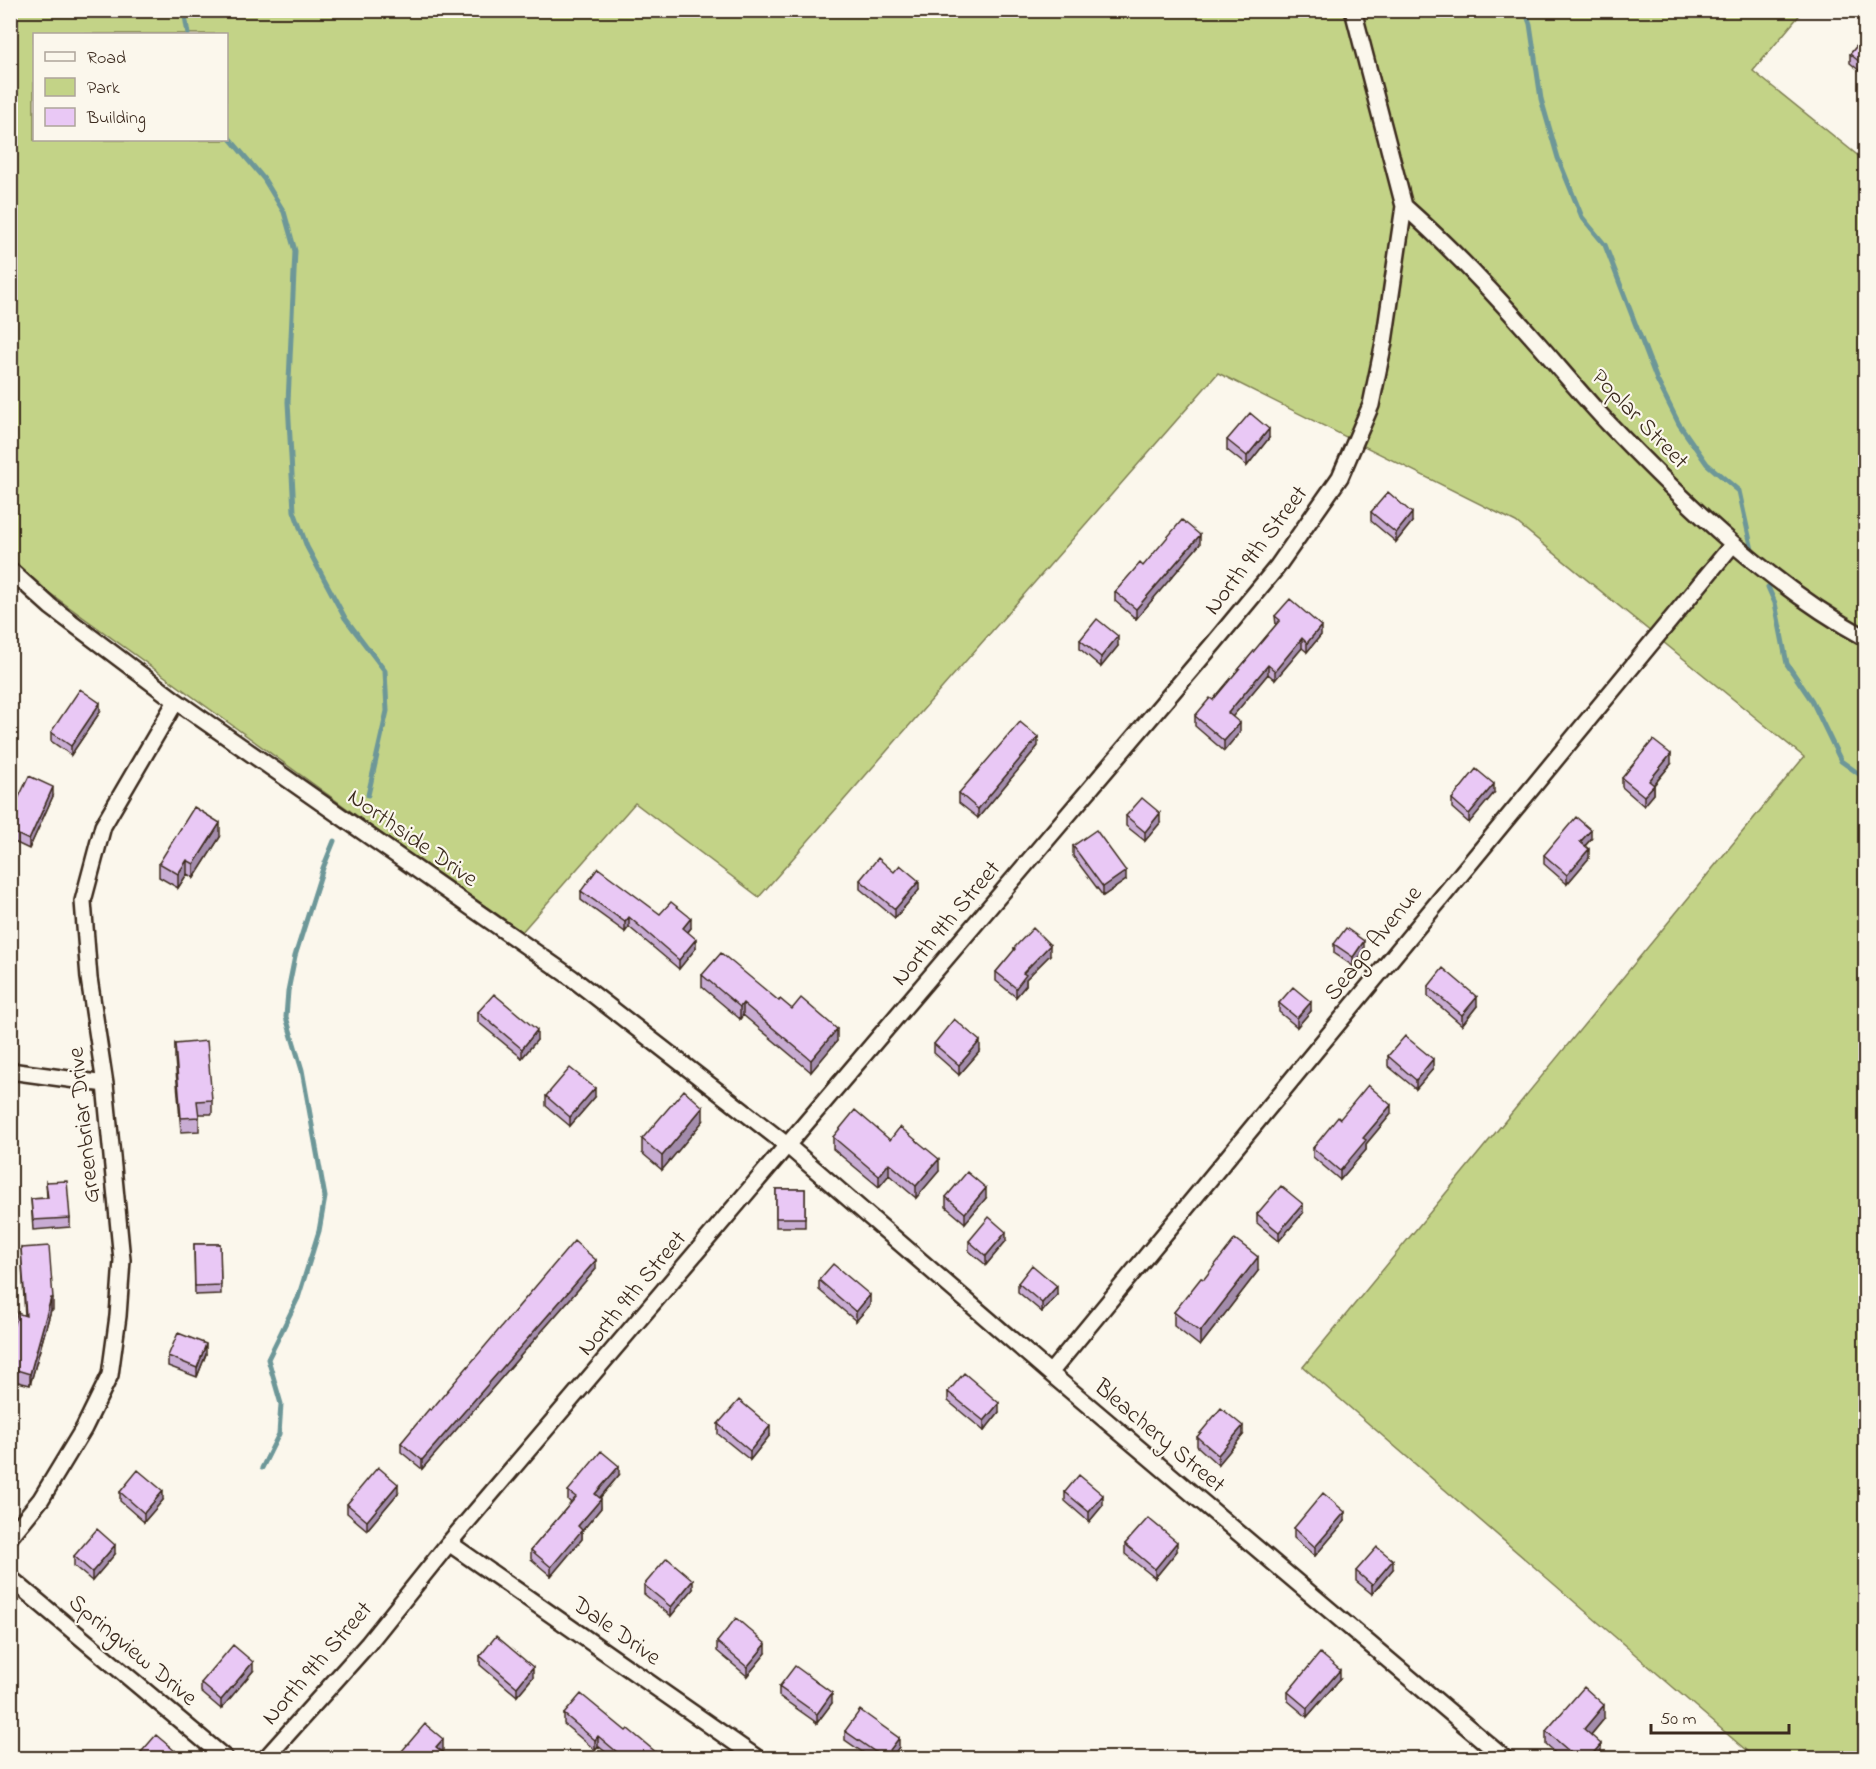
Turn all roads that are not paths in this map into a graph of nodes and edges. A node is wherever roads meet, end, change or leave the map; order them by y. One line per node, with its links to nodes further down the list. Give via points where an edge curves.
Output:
1 (1353, 10): 2 (street, North 9th Street)
2 (1404, 206): 3 (street, Poplar Street, via 1532,336 1608,423); 9 (street, North 9th Street, via 1371,405 1340,477 1270,576)
3 (1733, 544): 5 (street, Poplar Street, via 1835,622); 10 (street, Seago Avenue)
4 (10, 570): 6 (street, Northside Drive, via 51,607)
5 (1866, 638)
6 (176, 701): 8 (street, Greenbriar Drive, via 103,826 83,901 89,978); 9 (street, Northside Drive, via 572,978)
7 (10, 1071): 8 (street)
8 (105, 1084): 11 (street, Greenbriar Drive, via 122,1260 110,1375 84,1428 41,1499)
9 (788, 1146): 10 (street, Bleachery Street); 12 (street, North 9th Street)
10 (1050, 1373): 17 (street, Bleachery Street)
11 (10, 1537)
12 (449, 1543): 15 (street, North 9th Street, via 368,1644); 16 (street, Dale Drive)
13 (10, 1578): 14 (street, Springview Drive)
14 (225, 1758)
15 (266, 1758)
16 (757, 1758)
17 (1504, 1758)

